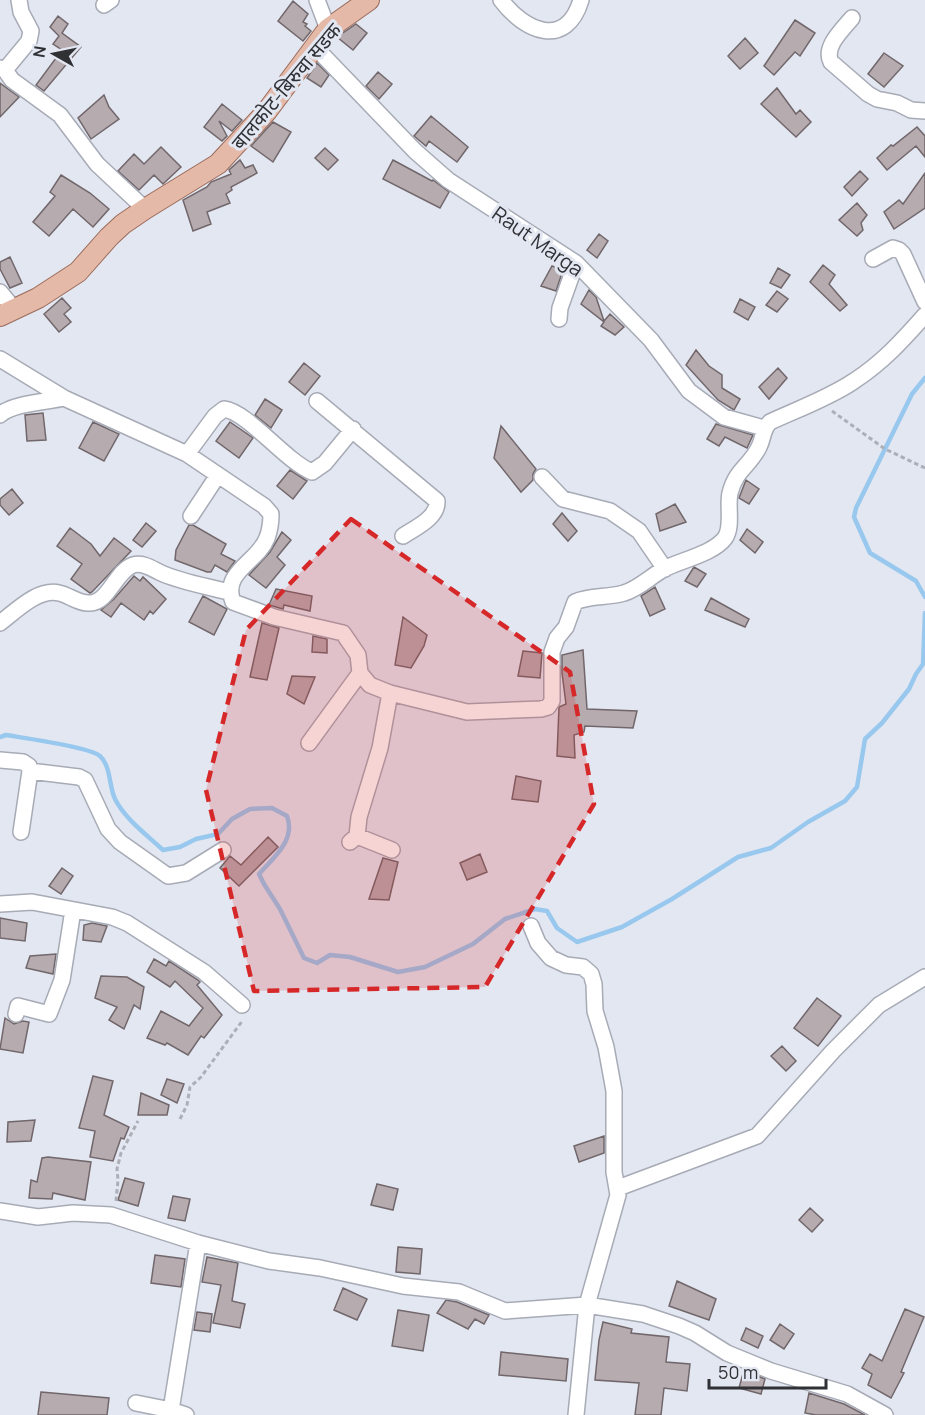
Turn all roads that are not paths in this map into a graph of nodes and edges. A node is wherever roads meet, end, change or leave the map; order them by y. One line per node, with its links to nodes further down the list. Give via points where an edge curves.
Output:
1 (19, 0): 9 (street, via 31,31 29,41)
2 (317, 0): 7 (street)
3 (369, 0): 7 (main road, बालकोट-बिरुवा सडक)
4 (501, 0): 5 (street, via 527,26 547,31 564,27 578,12)
5 (581, 0)
6 (852, 18): 10 (street, via 829,50 831,62 877,99)
7 (328, 29): 8 (main road, बालकोट-बिरुवा सडक)
8 (314, 46): 11 (main road, बालकोट-बिरुवा सडक, via 267,111 218,164); 13 (street, Raut Marga, via 448,180)
9 (3, 69): 11 (street, via 60,115 97,164)
10 (925, 111)
11 (145, 209): 16 (main road, बालकोट-बिरुवा सडक, via 109,237 78,272)
12 (873, 259): 15 (street, via 893,248 899,250)
13 (576, 263): 18 (street); 23 (street, Raut Marga, via 651,340 689,391 724,417)
14 (0, 292): 16 (street)
15 (925, 302)
16 (7, 313)
17 (925, 315): 23 (street, via 874,368)
18 (559, 319)
19 (0, 359): 20 (street)
20 (64, 398): 22 (street, via 13,407); 25 (street)
21 (317, 401): 24 (street)
22 (0, 415)
23 (764, 428): 30 (street, via 755,455 736,475 730,495 727,536 718,546)
24 (352, 429): 25 (street, via 325,463 312,472 230,410 224,410 215,416); 29 (street, via 436,501 434,514)
25 (187, 454): 26 (street)
26 (218, 476): 28 (street); 31 (street, via 271,514 267,540 231,581)
27 (542, 477): 30 (street, via 563,499 610,511 639,531)
28 (191, 516)
29 (403, 536)
30 (665, 569): 34 (street, via 626,593 575,602 552,652 552,701 548,707 467,712)
31 (229, 592): 32 (street, via 134,564 99,601 90,604 50,592 39,595); 33 (street, via 234,602 243,607 343,633 358,655)
32 (0, 623)
33 (360, 673): 34 (street, via 370,685); 35 (street)
34 (390, 693): 40 (street, via 380,748 353,839)
35 (309, 743)
36 (0, 760): 37 (street, via 23,762)
37 (30, 771): 38 (street); 39 (street, via 85,780 108,829 168,876 186,873)
38 (21, 832)
39 (223, 850)
40 (392, 850)
41 (0, 904): 42 (street, via 32,902)
42 (73, 910): 45 (street, via 127,923 213,978); 46 (street, via 62,980 49,1014 18,1006)
43 (531, 926): 47 (street, via 538,943 551,958 583,967 591,974 595,1011 614,1091 614,1172)
44 (925, 977): 47 (street, via 879,1005 757,1136)
45 (242, 1005)
46 (16, 1014)
47 (618, 1188): 50 (street)
48 (0, 1211): 49 (street, via 38,1217 73,1213 111,1215)
49 (198, 1244): 50 (street, via 403,1286 459,1292 505,1311); 52 (street)
50 (587, 1305): 53 (street); 54 (street, via 644,1314 679,1326 727,1353 847,1394)
51 (136, 1404): 52 (street)
52 (178, 1412)
53 (576, 1415)
54 (885, 1415)

